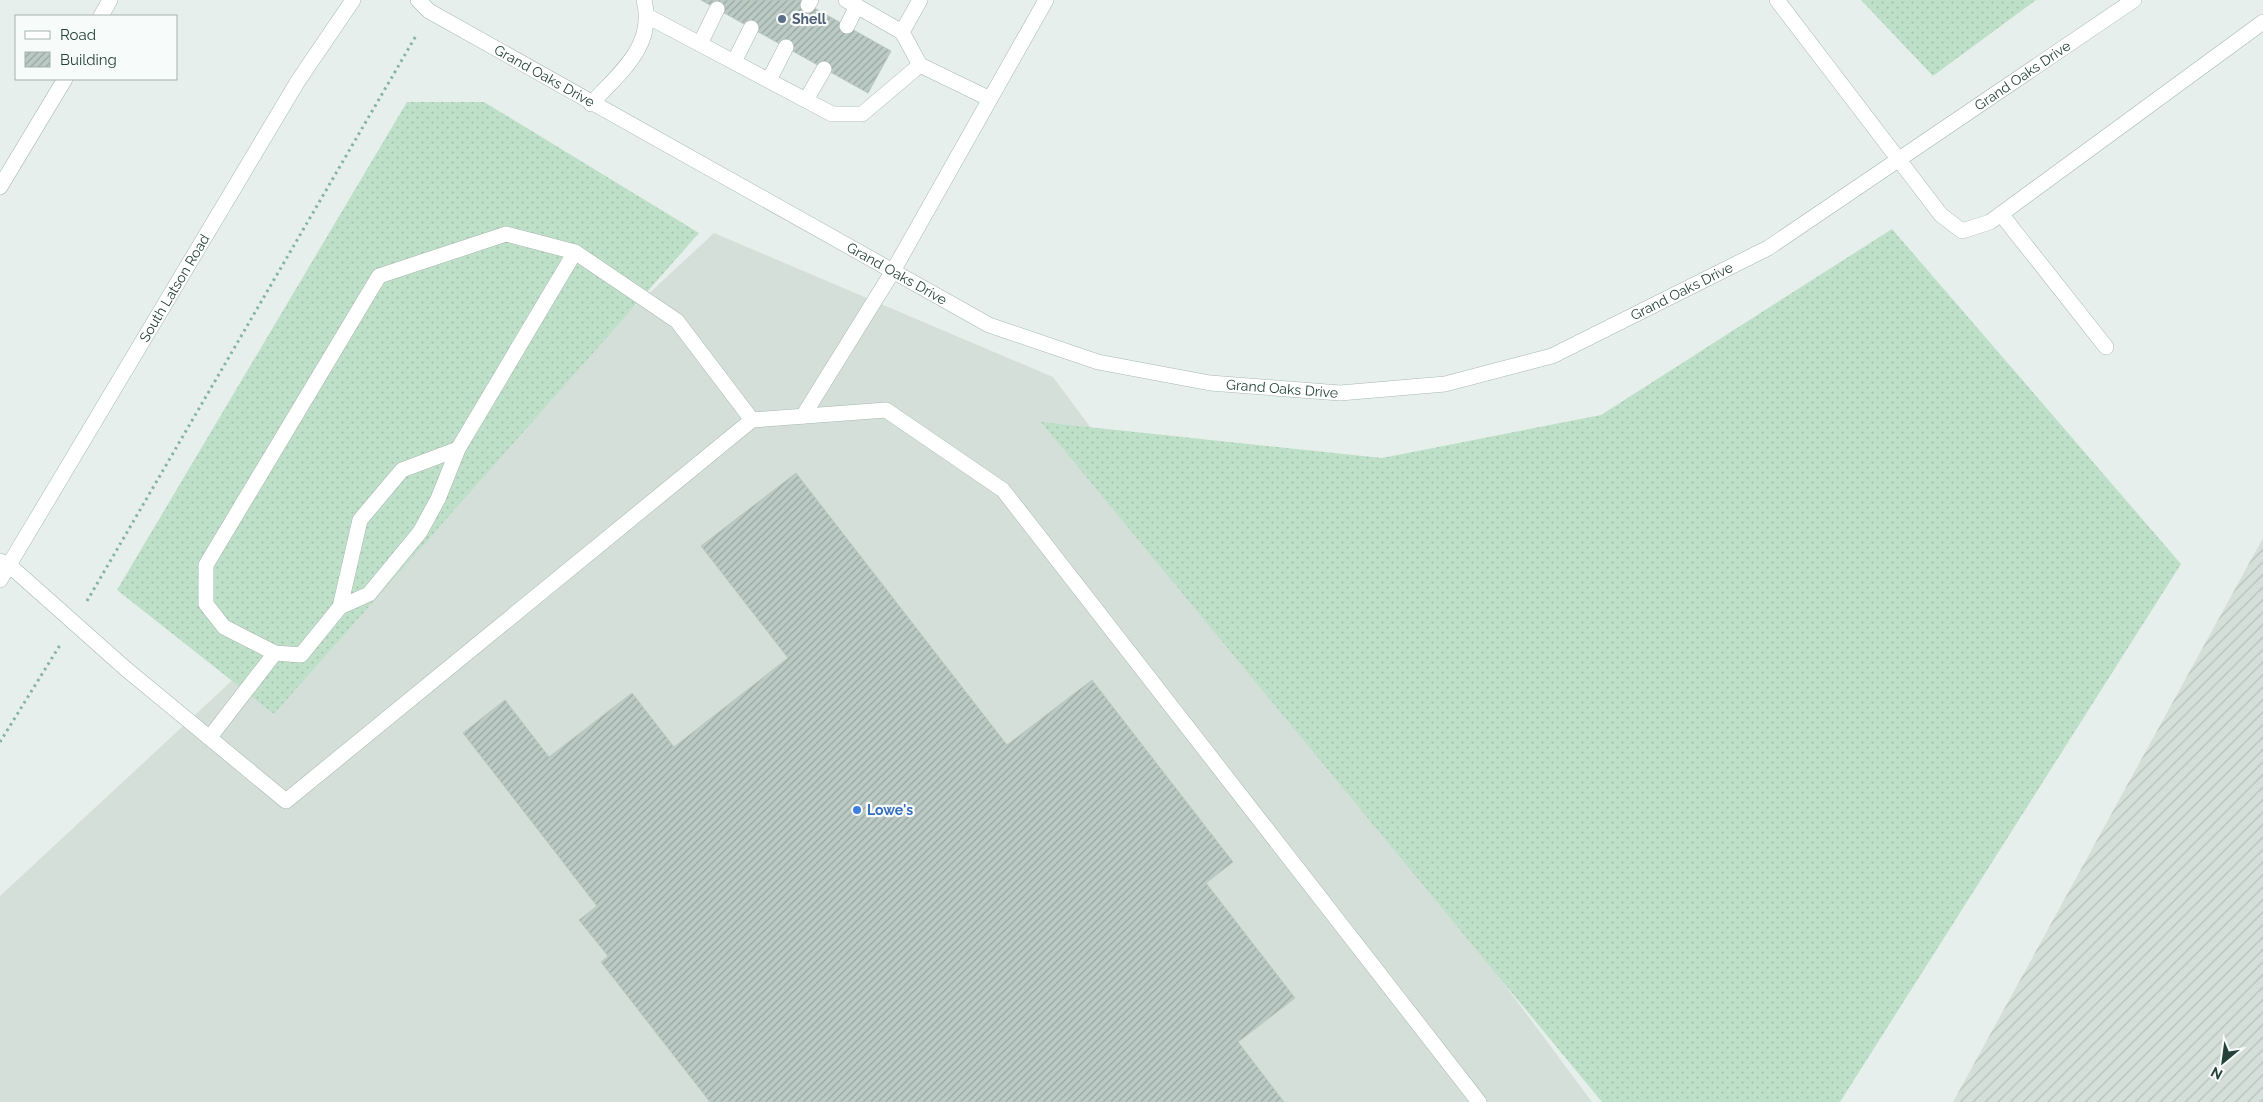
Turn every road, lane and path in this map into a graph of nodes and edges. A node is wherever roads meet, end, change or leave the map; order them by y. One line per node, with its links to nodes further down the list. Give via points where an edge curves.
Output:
1 (110, 0): 12 (street)
2 (353, 0): 37 (street, South Latson Road, via 293,90)
3 (418, 0): 11 (street, Grand Oaks Drive)
4 (644, 0): 13 (street)
5 (920, 0): 17 (street)
6 (1046, 0): 25 (street)
7 (1779, 0): 28 (street)
8 (2134, 0): 28 (street, Grand Oaks Drive)
9 (851, 3): 15 (street); 17 (street)
10 (717, 9): 18 (street)
11 (429, 11): 27 (street, Grand Oaks Drive); 40 (path)
12 (102, 15)
13 (648, 17): 18 (street); 27 (street, via 639,50)
14 (2263, 22): 30 (street)
15 (847, 26)
16 (751, 28): 20 (street)
17 (902, 32): 21 (street)
18 (700, 44): 20 (street)
19 (786, 48): 24 (street)
20 (734, 62): 24 (street)
21 (920, 65): 25 (street); 26 (street, via 862,114 832,114)
22 (824, 68): 26 (street)
23 (64, 80): 29 (street)
24 (768, 80): 26 (street)
25 (990, 99): 32 (street)
26 (806, 100)
27 (591, 104): 32 (street, Grand Oaks Drive)
28 (1898, 160): 30 (street, via 1941,215 1962,231 1990,222); 32 (street, Grand Oaks Drive, via 1768,248 1561,352 1445,384 1340,393 1210,383 1098,362 989,325)
29 (0, 187)
30 (2001, 214): 33 (street)
31 (575, 252): 35 (street, via 677,321); 36 (street); 41 (street, via 506,234 378,276 206,565 206,604 224,627)
32 (894, 271): 34 (street)
33 (2106, 347)
34 (803, 416): 35 (street); 44 (street, via 886,410 1003,490)
35 (752, 420): 42 (street, via 286,801)
36 (458, 449): 39 (street, via 438,499 420,532 369,594); 39 (street, via 402,470 360,520)
37 (4, 563): 38 (street, South Latson Road); 40 (street)
38 (0, 580)
39 (340, 607): 41 (street, via 301,655)
40 (74, 623): 42 (street); 43 (path)
41 (275, 652): 42 (street)
42 (210, 737)
43 (0, 742)
44 (1479, 1102)

